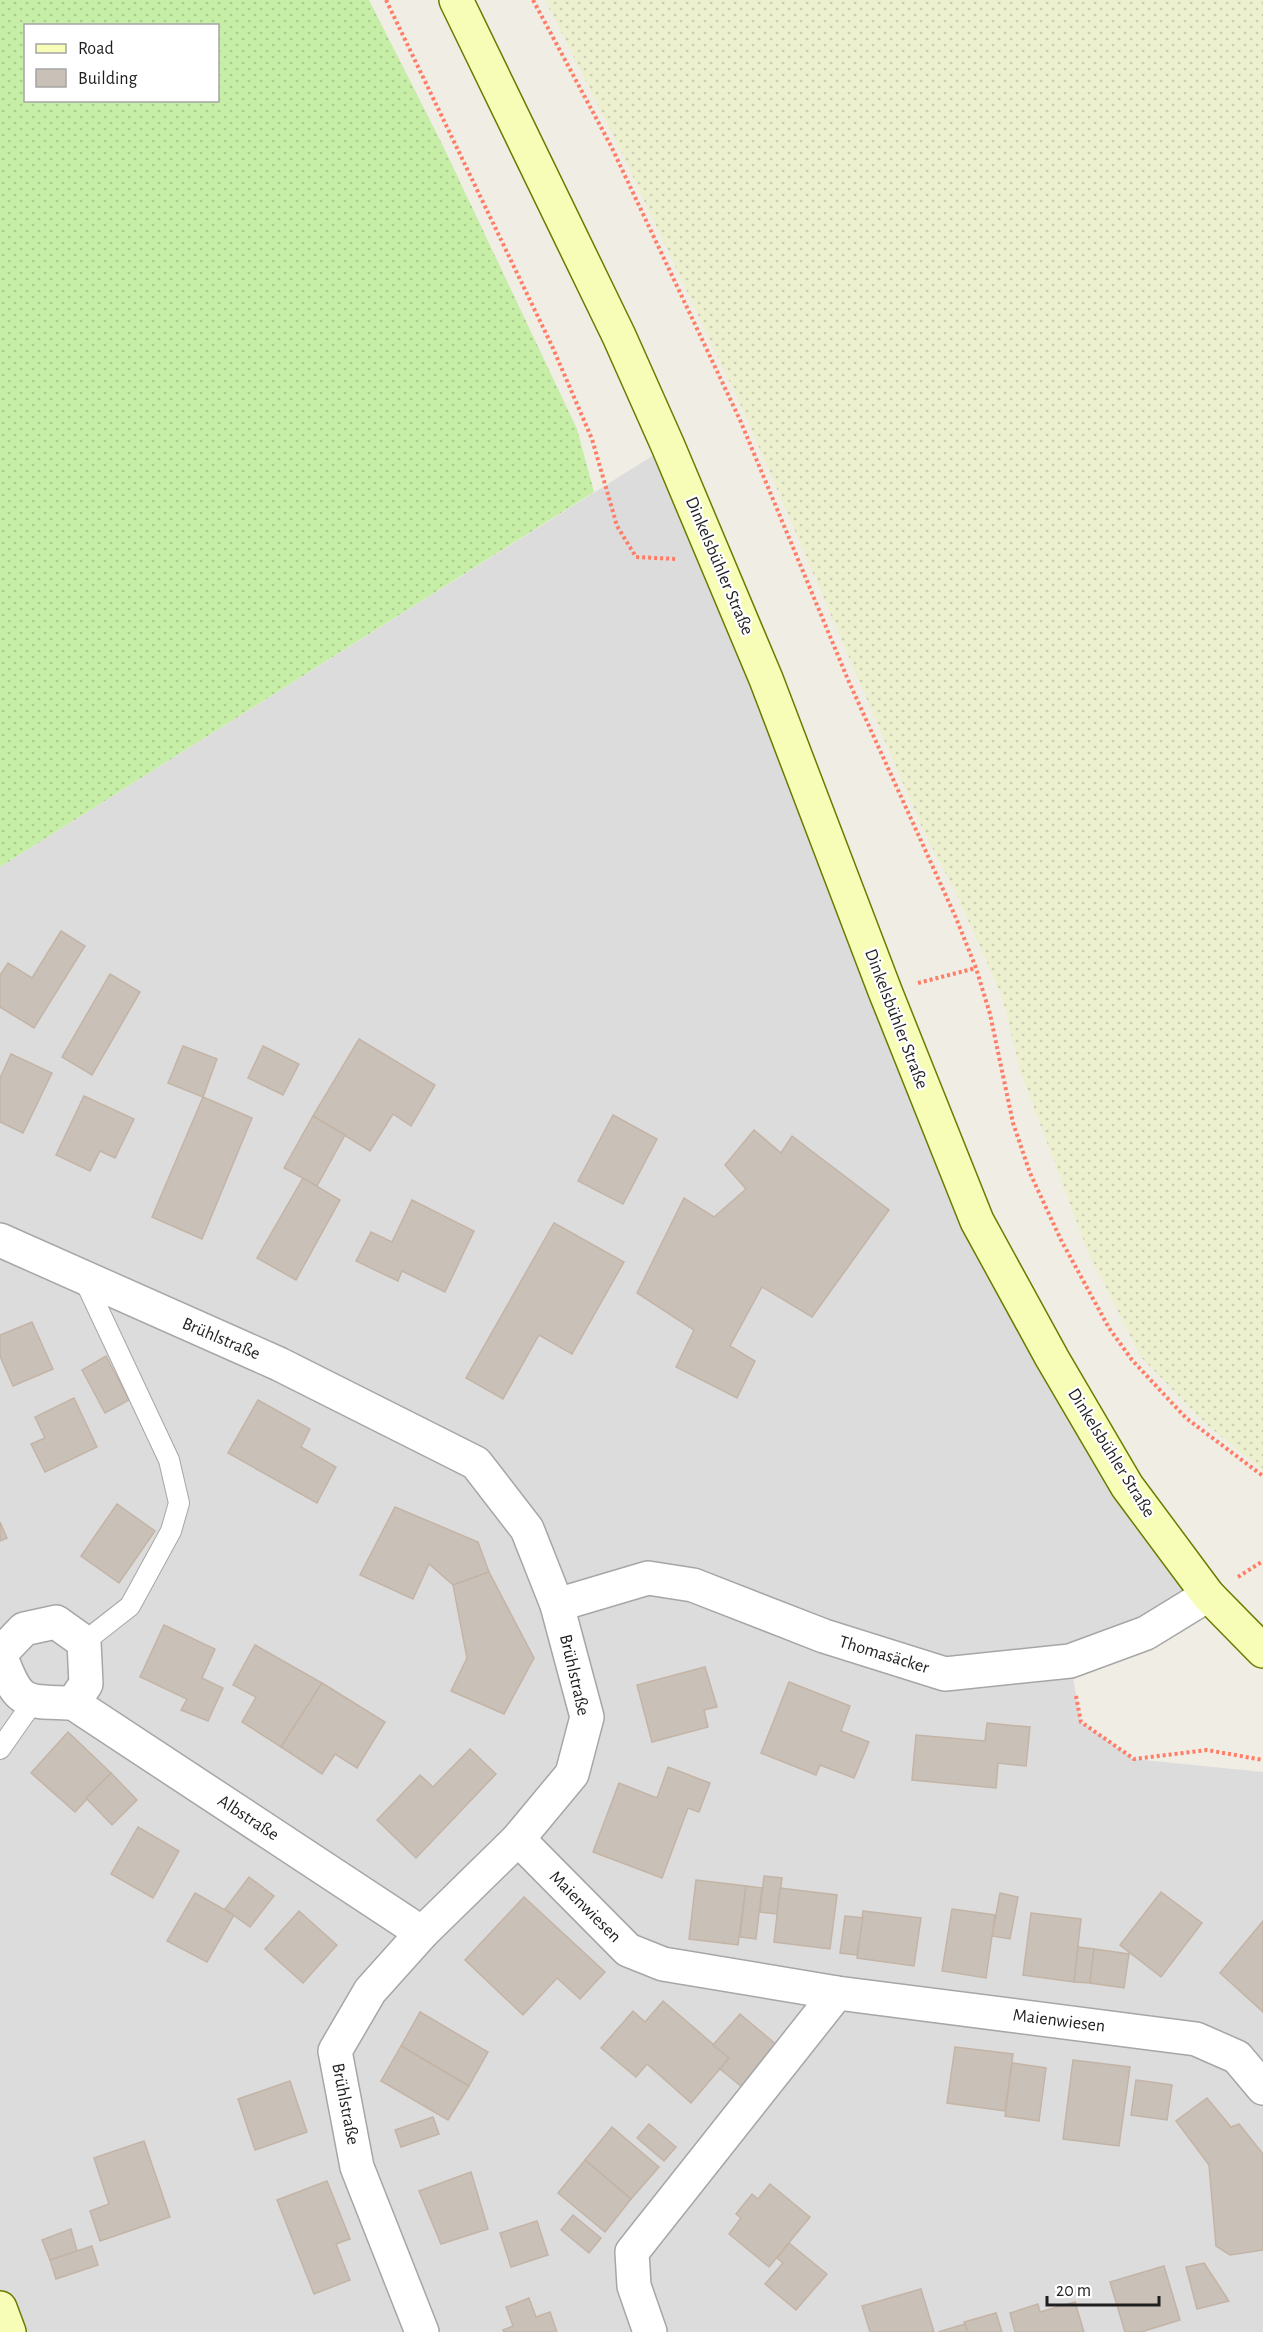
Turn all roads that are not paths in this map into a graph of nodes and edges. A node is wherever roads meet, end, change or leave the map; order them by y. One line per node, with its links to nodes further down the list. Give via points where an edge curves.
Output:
1 (456, 0): 4 (main road, Dinkelsbühler Straße, via 619,336 714,554 977,1221 1127,1486)
2 (0, 1240): 3 (street, Brühlstraße)
3 (84, 1280): 5 (street, Brühlstraße, via 279,1364 476,1463 526,1529); 6 (lane, via 169,1460 179,1503 171,1531 130,1606)
4 (1208, 1595): 5 (street, Thomasäcker, via 1146,1633 1070,1661 945,1674 824,1636 693,1585 648,1578); 7 (main road, Dinkelsbühler Straße)
5 (557, 1605): 12 (street, Brühlstraße, via 588,1717 572,1774)
6 (84, 1642): 8 (street, via 56,1622 24,1629); 10 (street, via 86,1684)
7 (1263, 1651)
8 (0, 1654): 9 (street, via 14,1689)
9 (33, 1702): 10 (street); 11 (lane)
10 (73, 1703): 13 (street, Albstraße)
11 (0, 1749)
12 (518, 1839): 13 (street, Brühlstraße); 14 (street, Maienwiesen, via 628,1950 663,1964)
13 (422, 1933): 18 (street, Brühlstraße, via 370,1991 335,2051 357,2167)
14 (837, 1993): 15 (street, Maienwiesen, via 1196,2039 1237,2057); 19 (street, via 632,2252 634,2286)
15 (1263, 2088)
16 (0, 2308): 17 (main road)
17 (9, 2332)
18 (422, 2332)
19 (650, 2332)

